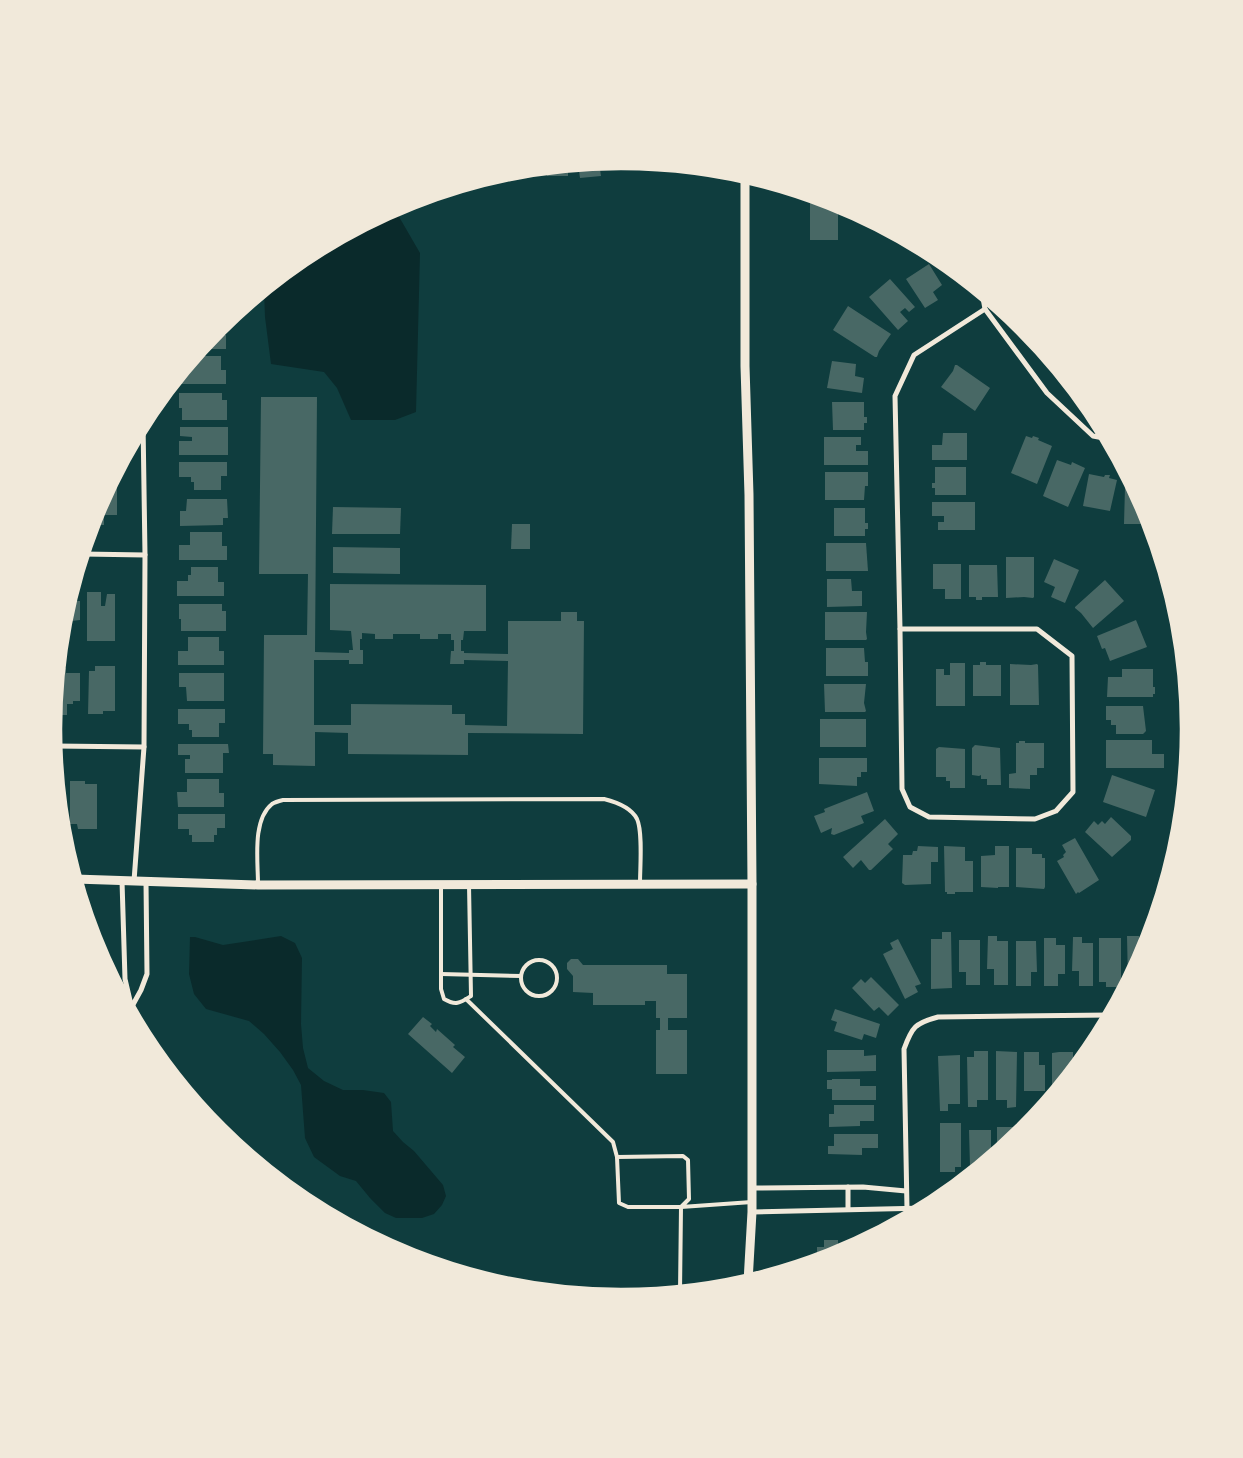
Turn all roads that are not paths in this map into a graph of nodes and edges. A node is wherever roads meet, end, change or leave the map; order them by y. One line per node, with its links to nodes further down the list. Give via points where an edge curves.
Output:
1 (746, 183): 16 (street, via 745,366)
2 (983, 302): 3 (street)
3 (984, 309): 4 (street, via 1047,393 1093,436); 8 (street, via 914,355 895,396)
4 (1099, 437)
5 (143, 438): 7 (street)
6 (89, 554): 7 (street)
7 (145, 555): 10 (street)
8 (900, 629): 8 (street, via 902,790 910,806 929,816 1035,819 1056,811 1073,792 1072,656 1037,629)
9 (61, 746): 10 (street)
10 (144, 747): 13 (street)
11 (82, 879): 12 (street)
12 (122, 881): 13 (street); 23 (street)
13 (134, 881): 14 (street)
14 (146, 882): 17 (street); 25 (street, via 147,974)
15 (441, 884): 17 (street); 18 (street); 20 (lane)
16 (752, 884): 19 (street); 29 (street)
17 (258, 885): 19 (lane, via 258,827 272,803 283,800 604,799 628,808 637,819)
18 (469, 885): 19 (street); 21 (lane)
19 (640, 885)
20 (442, 974): 21 (lane); 24 (lane, via 444,998 453,1004)
21 (472, 975): 22 (lane); 24 (lane, via 471,996)
22 (521, 976): 22 (lane, via 525,967 541,960 552,965 557,982 546,995 535,996 525,990)
23 (128, 994)
24 (466, 999): 27 (lane, via 613,1142)
25 (134, 1005)
26 (1103, 1015): 30 (street, via 938,1017 921,1022 910,1033 904,1049)
27 (617, 1157): 31 (lane, via 619,1203 628,1207); 31 (lane, via 683,1156 688,1160 690,1200)
28 (848, 1187): 29 (street); 30 (street); 35 (street)
29 (752, 1188): 32 (street)
30 (906, 1191): 33 (street)
31 (681, 1207): 32 (lane); 37 (lane)
32 (752, 1207): 35 (street); 36 (street)
33 (907, 1209): 34 (street); 35 (street)
34 (910, 1209)
35 (848, 1210)
36 (748, 1274)
37 (680, 1286)

